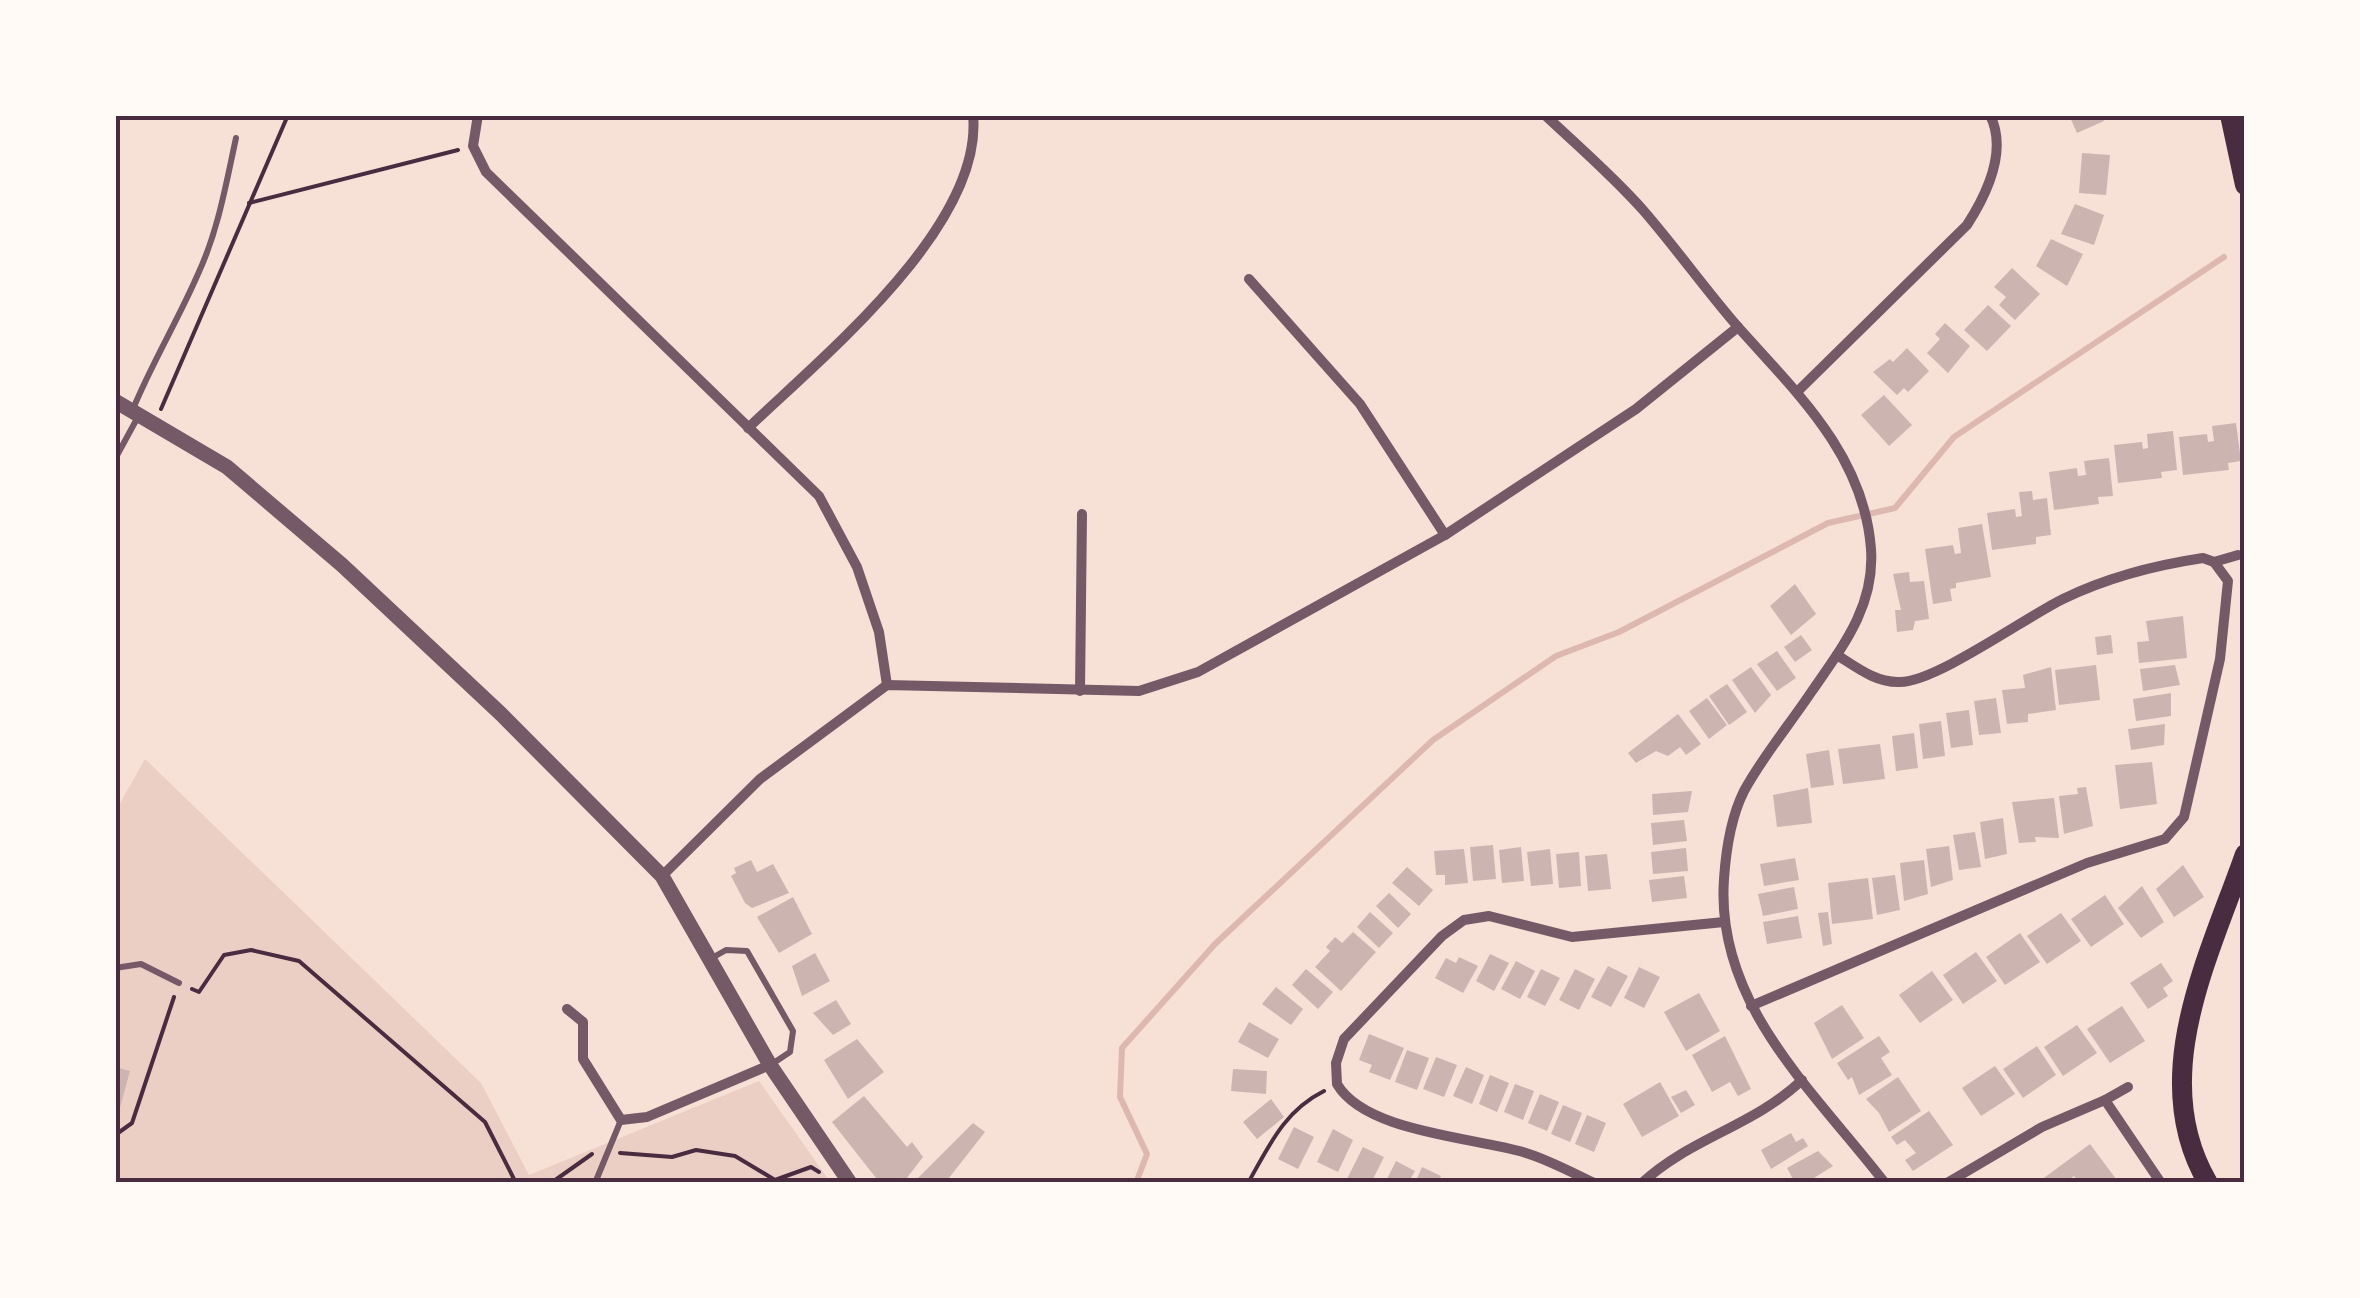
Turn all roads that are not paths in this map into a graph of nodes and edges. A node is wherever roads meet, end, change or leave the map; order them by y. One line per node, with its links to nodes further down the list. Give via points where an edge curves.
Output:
1 (478, 115): 13 (street, via 473,146 486,172)
2 (973, 115): 13 (street, via 961,177 925,246 868,312)
3 (1546, 115): 9 (street, via 1641,208)
4 (1990, 115): 10 (street, via 1996,160 1985,197 1967,225)
5 (2230, 115): 7 (main road)
6 (236, 138): 12 (lane, via 198,275 158,348)
7 (2245, 185)
8 (1249, 279): 16 (street, via 1360,404)
9 (1738, 326): 10 (street); 16 (street, via 1636,409)
10 (1799, 390): 19 (street, via 1828,430 1862,503 1871,546 1867,601)
11 (115, 401): 12 (street)
12 (136, 412): 14 (lane); 23 (street, via 227,467 342,564)
13 (748, 428): 20 (street, via 819,496 856,566 879,632)
14 (115, 460)
15 (1082, 514): 21 (street)
16 (1446, 535): 21 (street, via 1198,672 1139,690)
17 (2238, 555): 18 (street)
18 (2214, 562): 19 (street, via 2170,563 2066,598 1904,683 1869,675); 28 (street, via 2228,581 2220,659 2176,830)
19 (1837, 655): 24 (street, via 1744,792 1727,844)
20 (887, 685): 21 (street); 23 (street, via 760,779)
21 (1080, 691)
22 (2245, 854): 42 (main road, via 2185,1037 2180,1086 2186,1131)
23 (662, 876): 25 (street)
24 (1724, 922): 28 (street); 37 (street, via 1572,937 1489,916 1464,920 1344,1038 1337,1084 1359,1107 1524,1152)
25 (711, 959): 30 (street); 30 (lane, via 726,950 747,950 792,1031 790,1052)
26 (115, 968): 27 (lane, via 141,964)
27 (179, 983)
28 (1751, 1006): 31 (street)
29 (567, 1009): 34 (street, via 583,1022 583,1060)
30 (770, 1065): 34 (street, via 648,1116); 36 (street)
31 (1802, 1080): 38 (street, via 1753,1119 1680,1152); 39 (street)
32 (2128, 1087): 33 (street)
33 (2105, 1100): 40 (street, via 2042,1126); 41 (street)
34 (620, 1120): 35 (lane)
35 (595, 1183)
36 (850, 1183)
37 (1594, 1183)
38 (1642, 1183)
39 (1885, 1183)
40 (1947, 1183)
41 (2160, 1183)
42 (2208, 1183)

